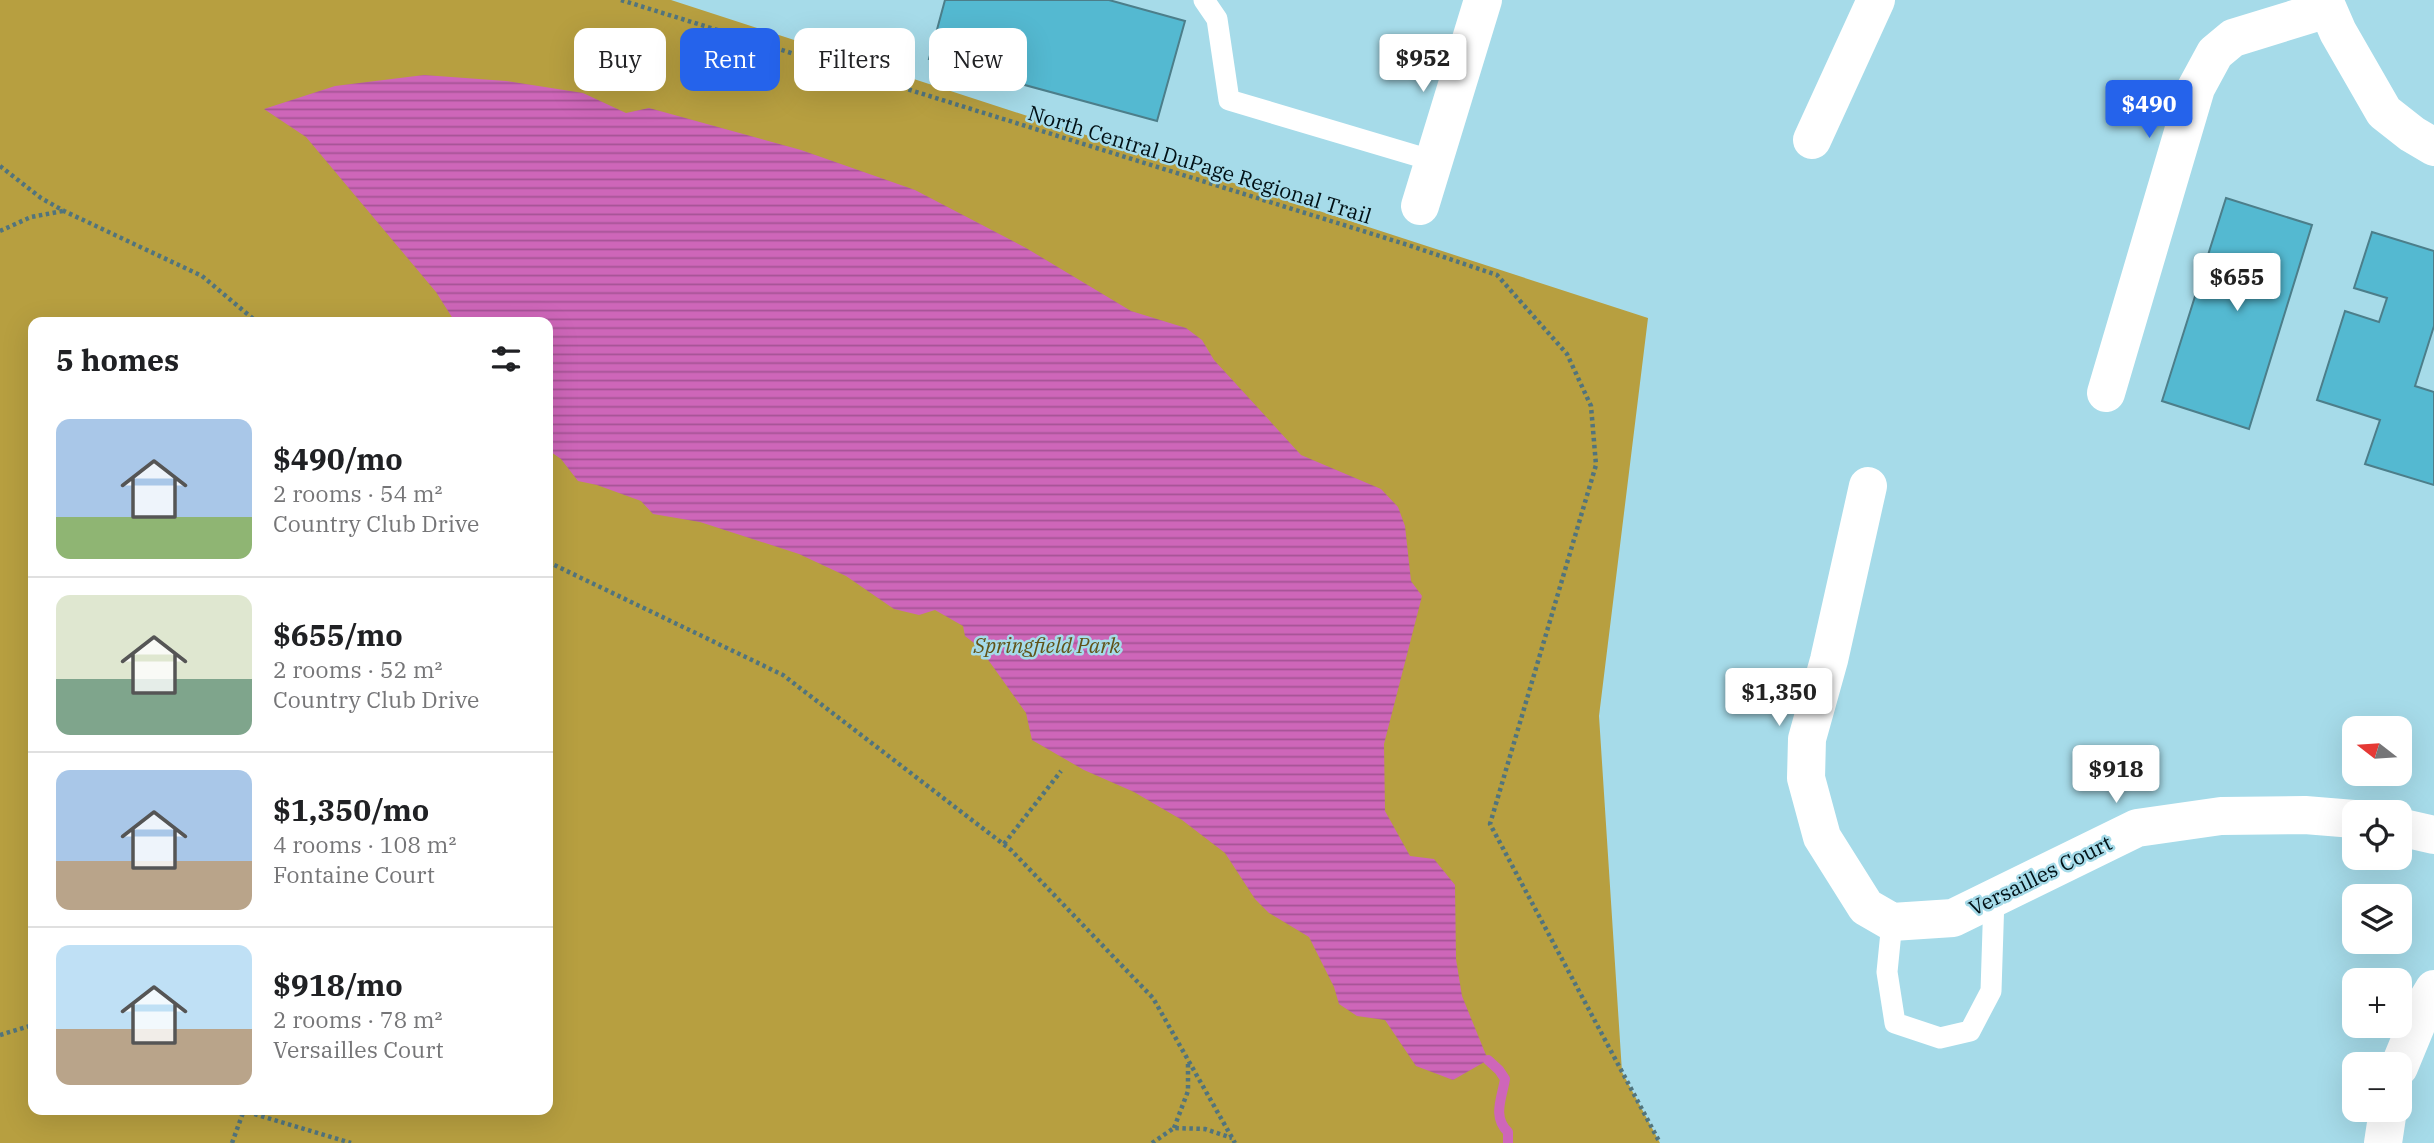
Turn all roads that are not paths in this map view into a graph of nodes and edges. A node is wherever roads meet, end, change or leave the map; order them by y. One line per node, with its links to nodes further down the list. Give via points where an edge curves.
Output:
1 (1204, 0): 7 (lane, via 1217,19 1229,100)
2 (1483, 0): 7 (street)
3 (1876, 0): 5 (street)
4 (2325, 4): 6 (street, via 2385,112); 9 (street, via 2233,38 2215,52 2196,88)
5 (1812, 140)
6 (2434, 148)
7 (1434, 161): 8 (street)
8 (1420, 206)
9 (2106, 393)
10 (1868, 486): 15 (street, via 1807,739 1806,778 1822,837 1866,907)
11 (2342, 817): 14 (street, Versailles Court, via 2221,816 2137,828)
12 (2412, 830): 13 (street)
13 (2434, 835)
14 (1994, 897): 15 (street, Versailles Court, via 1953,918); 15 (lane, via 1991,991 1970,1031 1940,1038 1895,1023 1888,972)
15 (1892, 922)
16 (2434, 989): 17 (street)
17 (2405, 1052)
18 (2386, 1122): 19 (street)
19 (2383, 1143)

